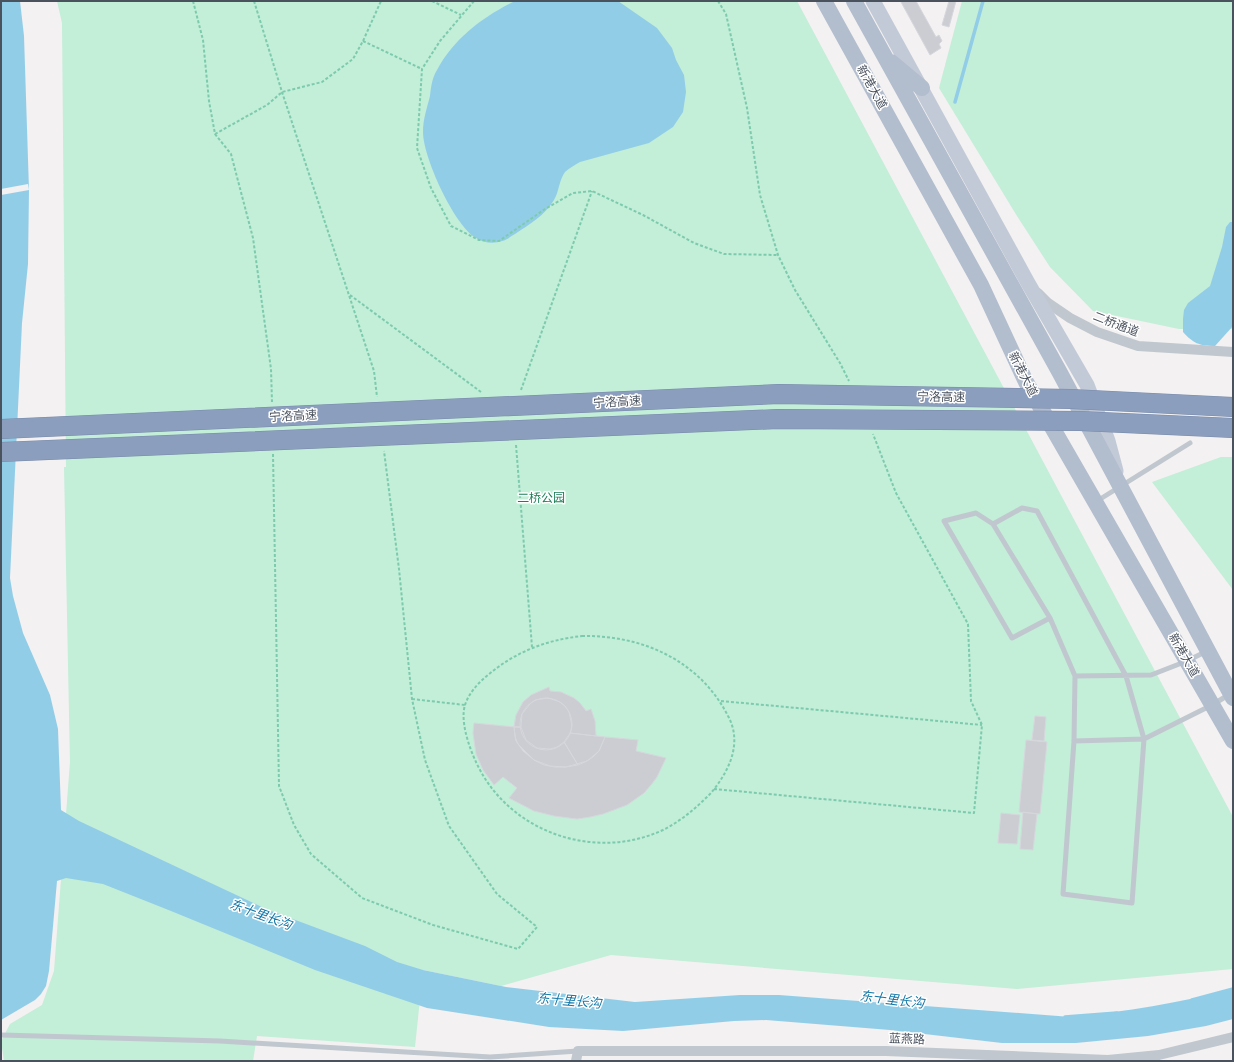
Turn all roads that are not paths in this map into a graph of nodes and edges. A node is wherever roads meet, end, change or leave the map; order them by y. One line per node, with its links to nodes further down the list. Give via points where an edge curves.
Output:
1 (824, 1): 14 (main road, 新港大道, via 980,285 1026,382)
2 (854, 1): 4 (main road, 新港大道)
3 (873, 1): 5 (street)
4 (883, 55): 5 (main road); 13 (main road, 新港大道, via 1060,373)
5 (922, 88): 6 (street)
6 (1028, 283): 7 (street, 二桥通道, via 1070,318 1097,332 1138,346); 13 (street, via 1087,385 1108,441)
7 (1233, 352)
8 (1233, 407): 10 (highway, 宁洛高速, bridge, via 1071,400 779,394)
9 (1233, 428): 12 (highway, 宁洛高速, bridge, via 1080,421 778,419)
10 (1, 429)
11 (1190, 444): 13 (lane)
12 (1, 452)
13 (1120, 488): 14 (lane); 17 (main road, 新港大道)
14 (1096, 501): 18 (main road, 新港大道)
15 (993, 524): 16 (lane); 16 (lane, via 976,513 944,521 1012,638); 20 (lane, via 1022,508 1037,511)
16 (1050, 618): 19 (lane)
17 (1208, 651): 18 (lane); 21 (main road, 新港大道)
18 (1187, 661): 20 (lane, via 1151,675); 22 (main road, 新港大道)
19 (1075, 676): 20 (lane); 24 (lane)
20 (1126, 676): 23 (lane)
21 (1232, 696): 22 (lane)
22 (1212, 705): 23 (lane); 25 (main road, 新港大道)
23 (1144, 739): 24 (lane); 24 (lane, via 1132,903 1063,894)
24 (1074, 741)
25 (1233, 741)
26 (1, 1035): 28 (lane, via 220,1041 490,1057)
27 (1233, 1037): 28 (street, 蓝燕路, via 1159,1055 1108,1060 886,1051)
28 (577, 1056)

